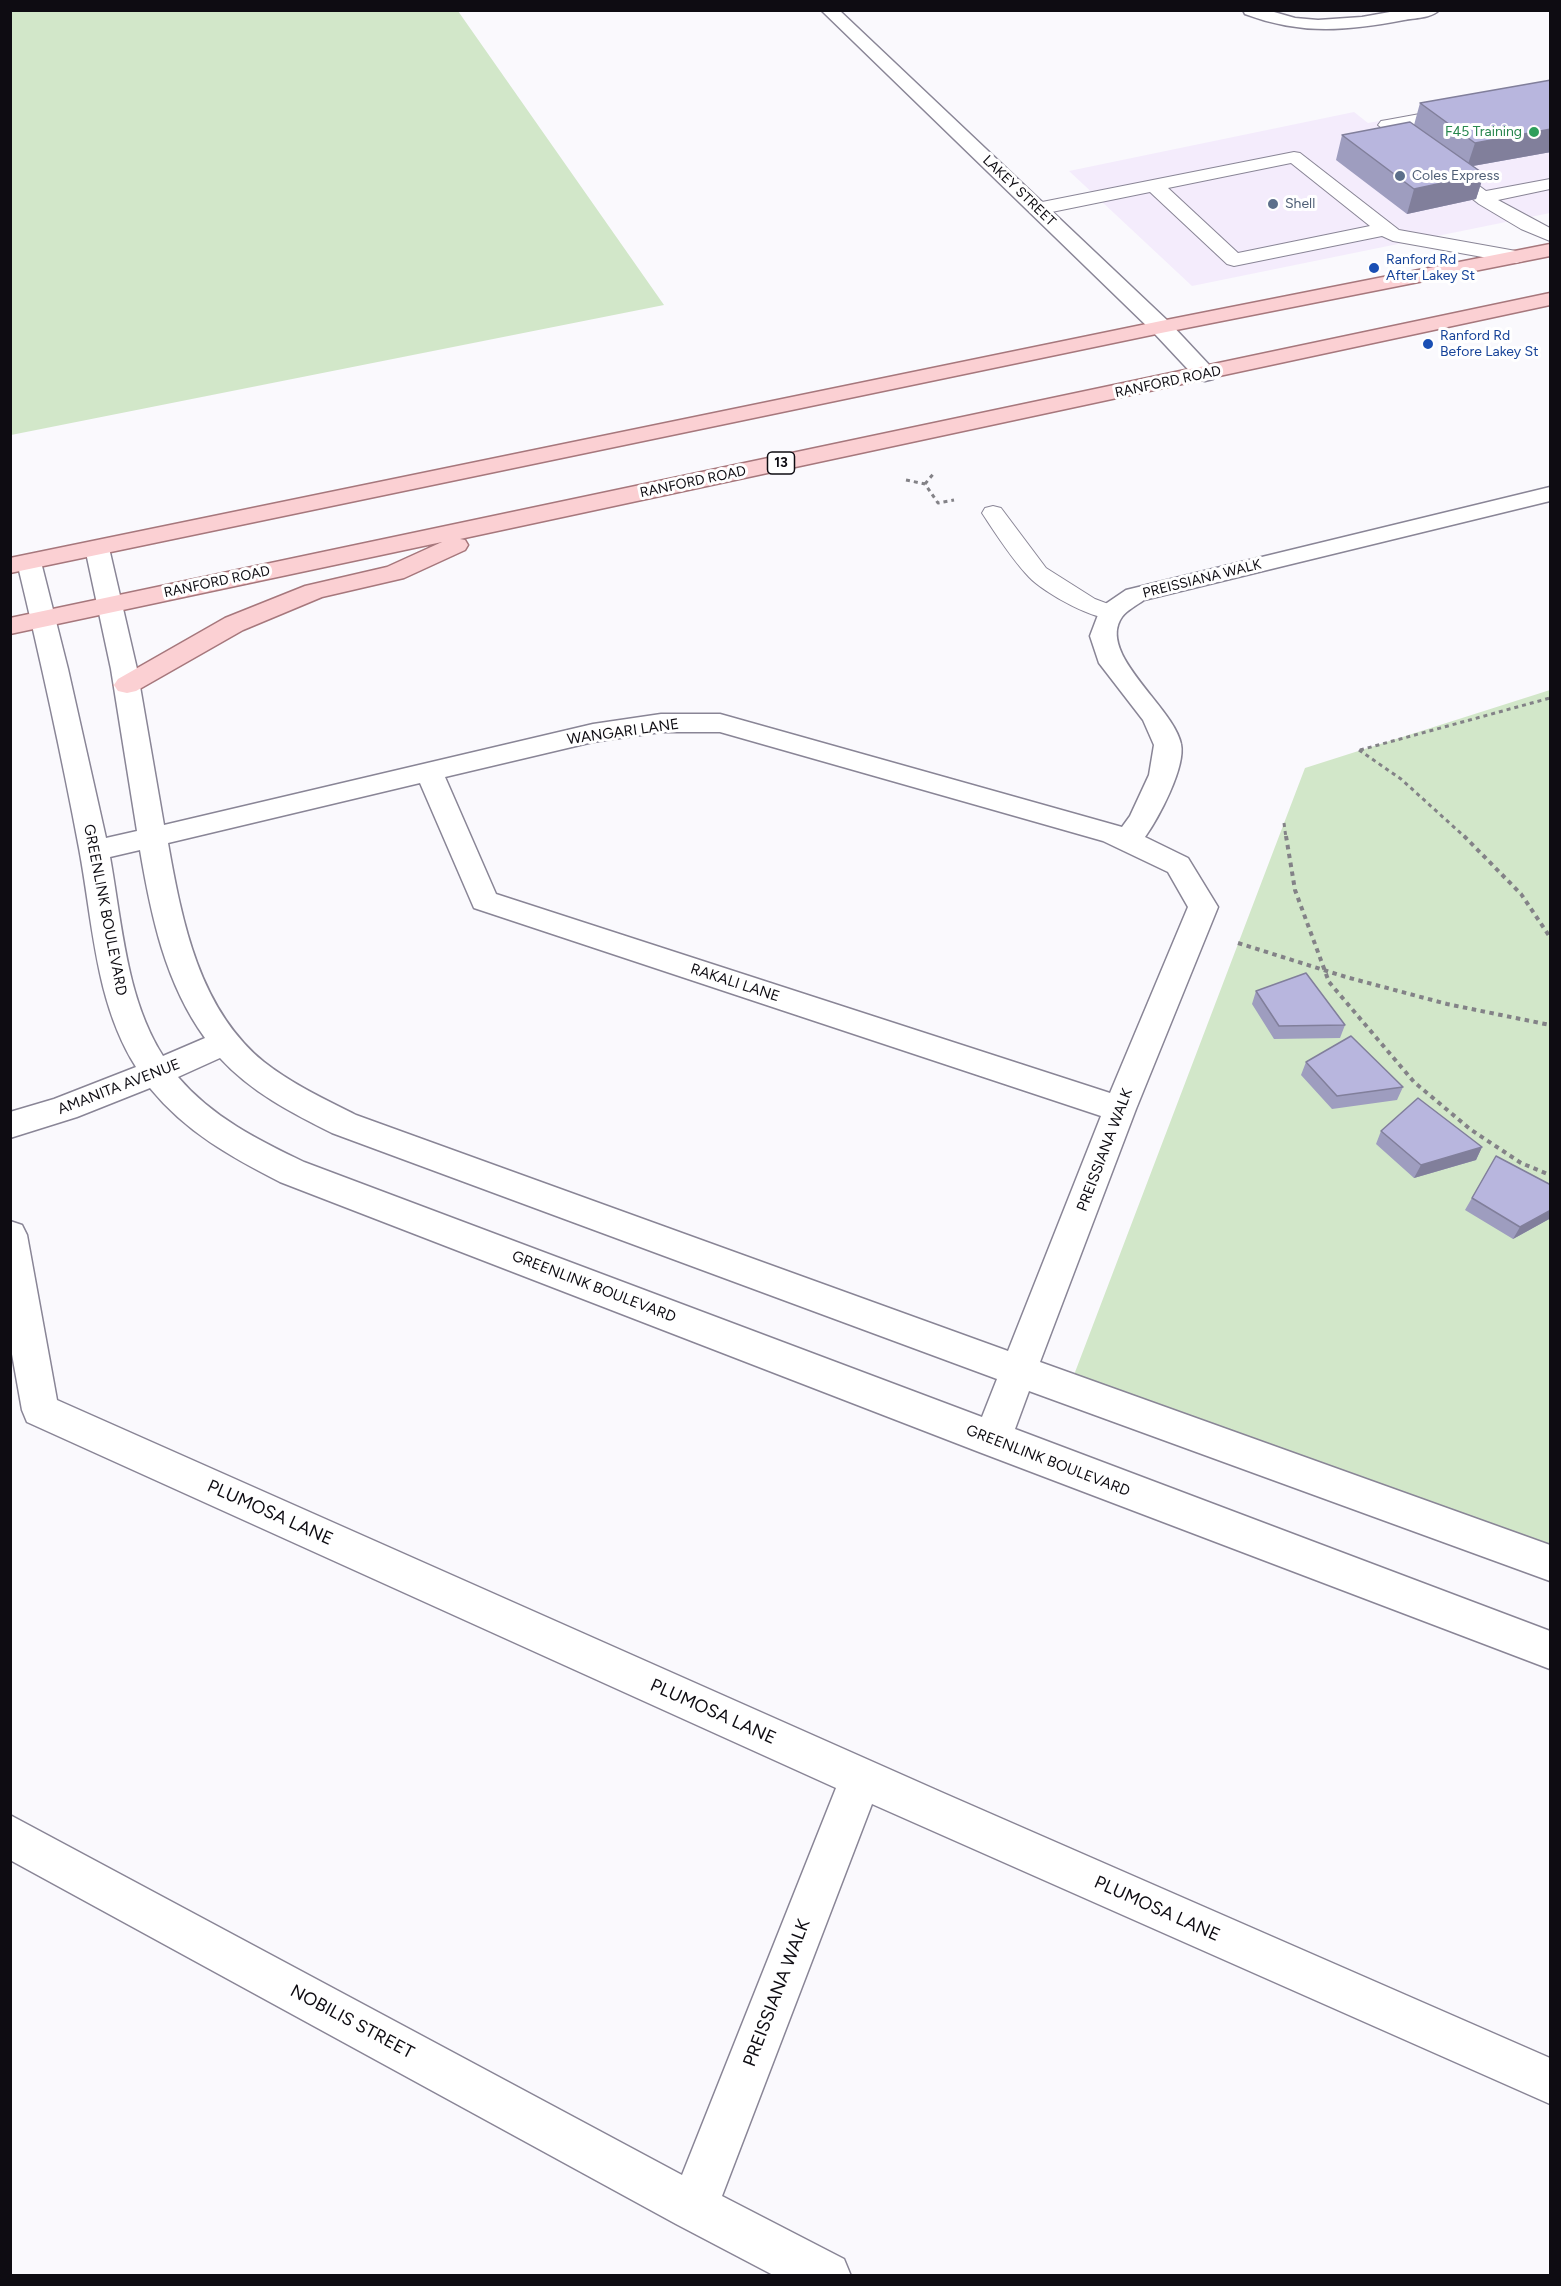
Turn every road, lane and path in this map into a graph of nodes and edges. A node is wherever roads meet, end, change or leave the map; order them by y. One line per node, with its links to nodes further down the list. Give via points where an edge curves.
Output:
1 (830, 10): 8 (street, LAKEY STREET)
2 (1251, 10): 3 (street, via 1278,21 1333,27)
3 (1431, 10)
4 (1480, 108): 7 (lane, via 1387,125)
5 (1153, 184): 8 (lane); 9 (lane, via 1294,157); 9 (lane, via 1234,260)
6 (1551, 184): 7 (lane)
7 (1484, 197): 10 (lane)
8 (1037, 209): 14 (street, LAKEY STREET)
9 (1386, 229): 12 (lane, via 1393,235)
10 (1551, 235)
11 (1551, 250): 12 (main road)
12 (1516, 257): 14 (main road)
13 (1551, 299): 15 (main road, RANFORD ROAD / 13)
14 (1161, 327): 15 (street, LAKEY STREET); 19 (main road)
15 (1205, 374): 18 (main road, RANFORD ROAD / 13)
16 (1551, 494): 22 (street, PREISSIANA WALK, via 1135,596)
17 (993, 513): 22 (lane, via 1038,573 1086,604)
18 (510, 520): 21 (main road, RANFORD ROAD / 13); 25 (main road, via 395,573 314,591 234,624)
19 (97, 548): 20 (main road); 21 (street)
20 (20, 564): 23 (street, GREENLINK BOULEVARD)
21 (109, 604): 23 (main road, RANFORD ROAD / 13); 25 (street)
22 (1110, 613): 30 (street, via 1103,636 1112,663 1155,717 1168,745 1163,775 1143,819)
23 (44, 618): 24 (main road, RANFORD ROAD / 13); 31 (street, GREENLINK BOULEVARD)
24 (10, 626)
25 (127, 685): 29 (street)
26 (1551, 698): 33 (path, via 1359,750 1401,779 1460,832 1521,894)
27 (429, 771): 29 (street, WANGARI LANE); 30 (street, WANGARI LANE, via 593,734 661,723 720,723); 39 (street, RAKALI LANE, via 484,901)
28 (1284, 823): 35 (path, via 1295,890)
29 (151, 837): 31 (street, WANGARI LANE); 37 (street, via 173,942 186,976)
30 (1127, 841): 32 (street, WANGARI LANE)
31 (94, 851): 38 (street, GREENLINK BOULEVARD, via 121,996 139,1045)
32 (1178, 865): 39 (street, PREISSIANA WALK, via 1203,907)
33 (1551, 937)
34 (1238, 943): 35 (path)
35 (1324, 970): 36 (path, via 1447,1004); 41 (path, via 1329,982 1414,1082 1470,1129 1521,1162)
36 (1551, 1025)
37 (225, 1042): 38 (street, AMANITA AVENUE); 43 (street, via 255,1074 344,1124)
38 (157, 1074): 40 (street, AMANITA AVENUE); 44 (street, GREENLINK BOULEVARD, via 209,1127 292,1172)
39 (1120, 1109): 43 (street, PREISSIANA WALK)
40 (10, 1125)
41 (1551, 1175)
42 (10, 1235): 47 (street, PLUMOSA LANE, via 40,1410)
43 (1018, 1369): 44 (street, PREISSIANA WALK); 45 (street)
44 (992, 1440): 46 (street, GREENLINK BOULEVARD)
45 (1551, 1563)
46 (1551, 1650)
47 (861, 1779): 49 (street, PLUMOSA LANE); 50 (street, PREISSIANA WALK)
48 (10, 1836): 50 (street, NOBILIS STREET)
49 (1551, 2081)
50 (693, 2207): 51 (street, NOBILIS STREET)
51 (827, 2276)

